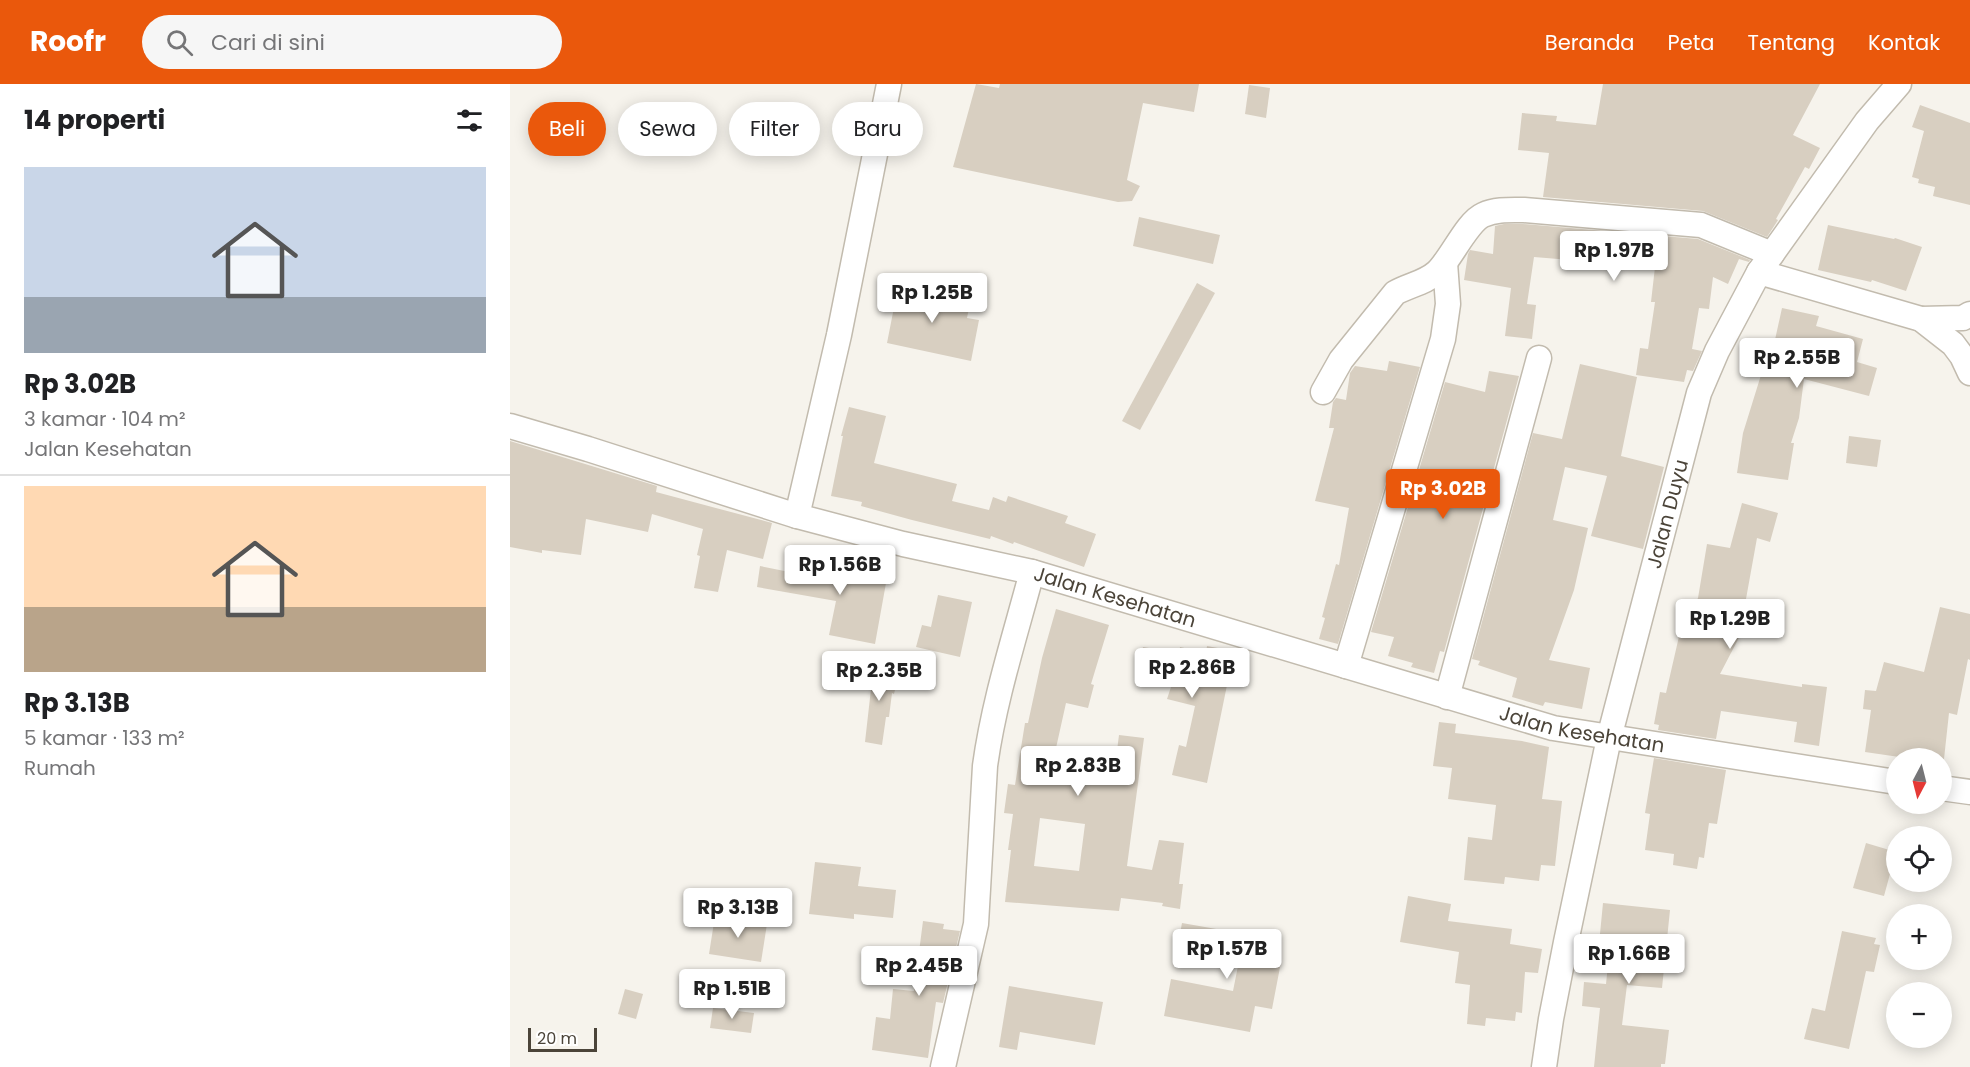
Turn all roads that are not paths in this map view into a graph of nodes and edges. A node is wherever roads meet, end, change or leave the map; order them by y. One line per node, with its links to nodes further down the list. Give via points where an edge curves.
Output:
1 (889, 84): 11 (street, via 839,335)
2 (1899, 84): 4 (street, Jalan Duyu, via 1867,121)
3 (1445, 263): 4 (street, via 1474,221 1503,210 1701,225); 9 (street, via 1427,279 1395,293 1341,360); 13 (street, via 1448,304 1443,339)
4 (1765, 263): 6 (street); 15 (street, Jalan Duyu, via 1716,351 1699,393)
5 (1970, 314): 6 (street, via 1962,318)
6 (1921, 319): 8 (street, via 1953,344)
7 (1539, 358): 14 (street)
8 (1970, 373)
9 (1323, 392)
10 (510, 426): 11 (street, Jalan Kesehatan)
11 (797, 516): 12 (street, Jalan Kesehatan)
12 (1032, 572): 13 (street, Jalan Kesehatan); 19 (street, via 988,741 976,924)
13 (1346, 666): 14 (street, Jalan Kesehatan)
14 (1447, 697): 15 (street, Jalan Kesehatan, via 1553,728)
15 (1609, 738): 16 (street, Jalan Kesehatan); 20 (street, Jalan Duyu, via 1559,975)
16 (1886, 780)
17 (1952, 790): 18 (street)
18 (1970, 792)
19 (943, 1067)
20 (1544, 1067)

